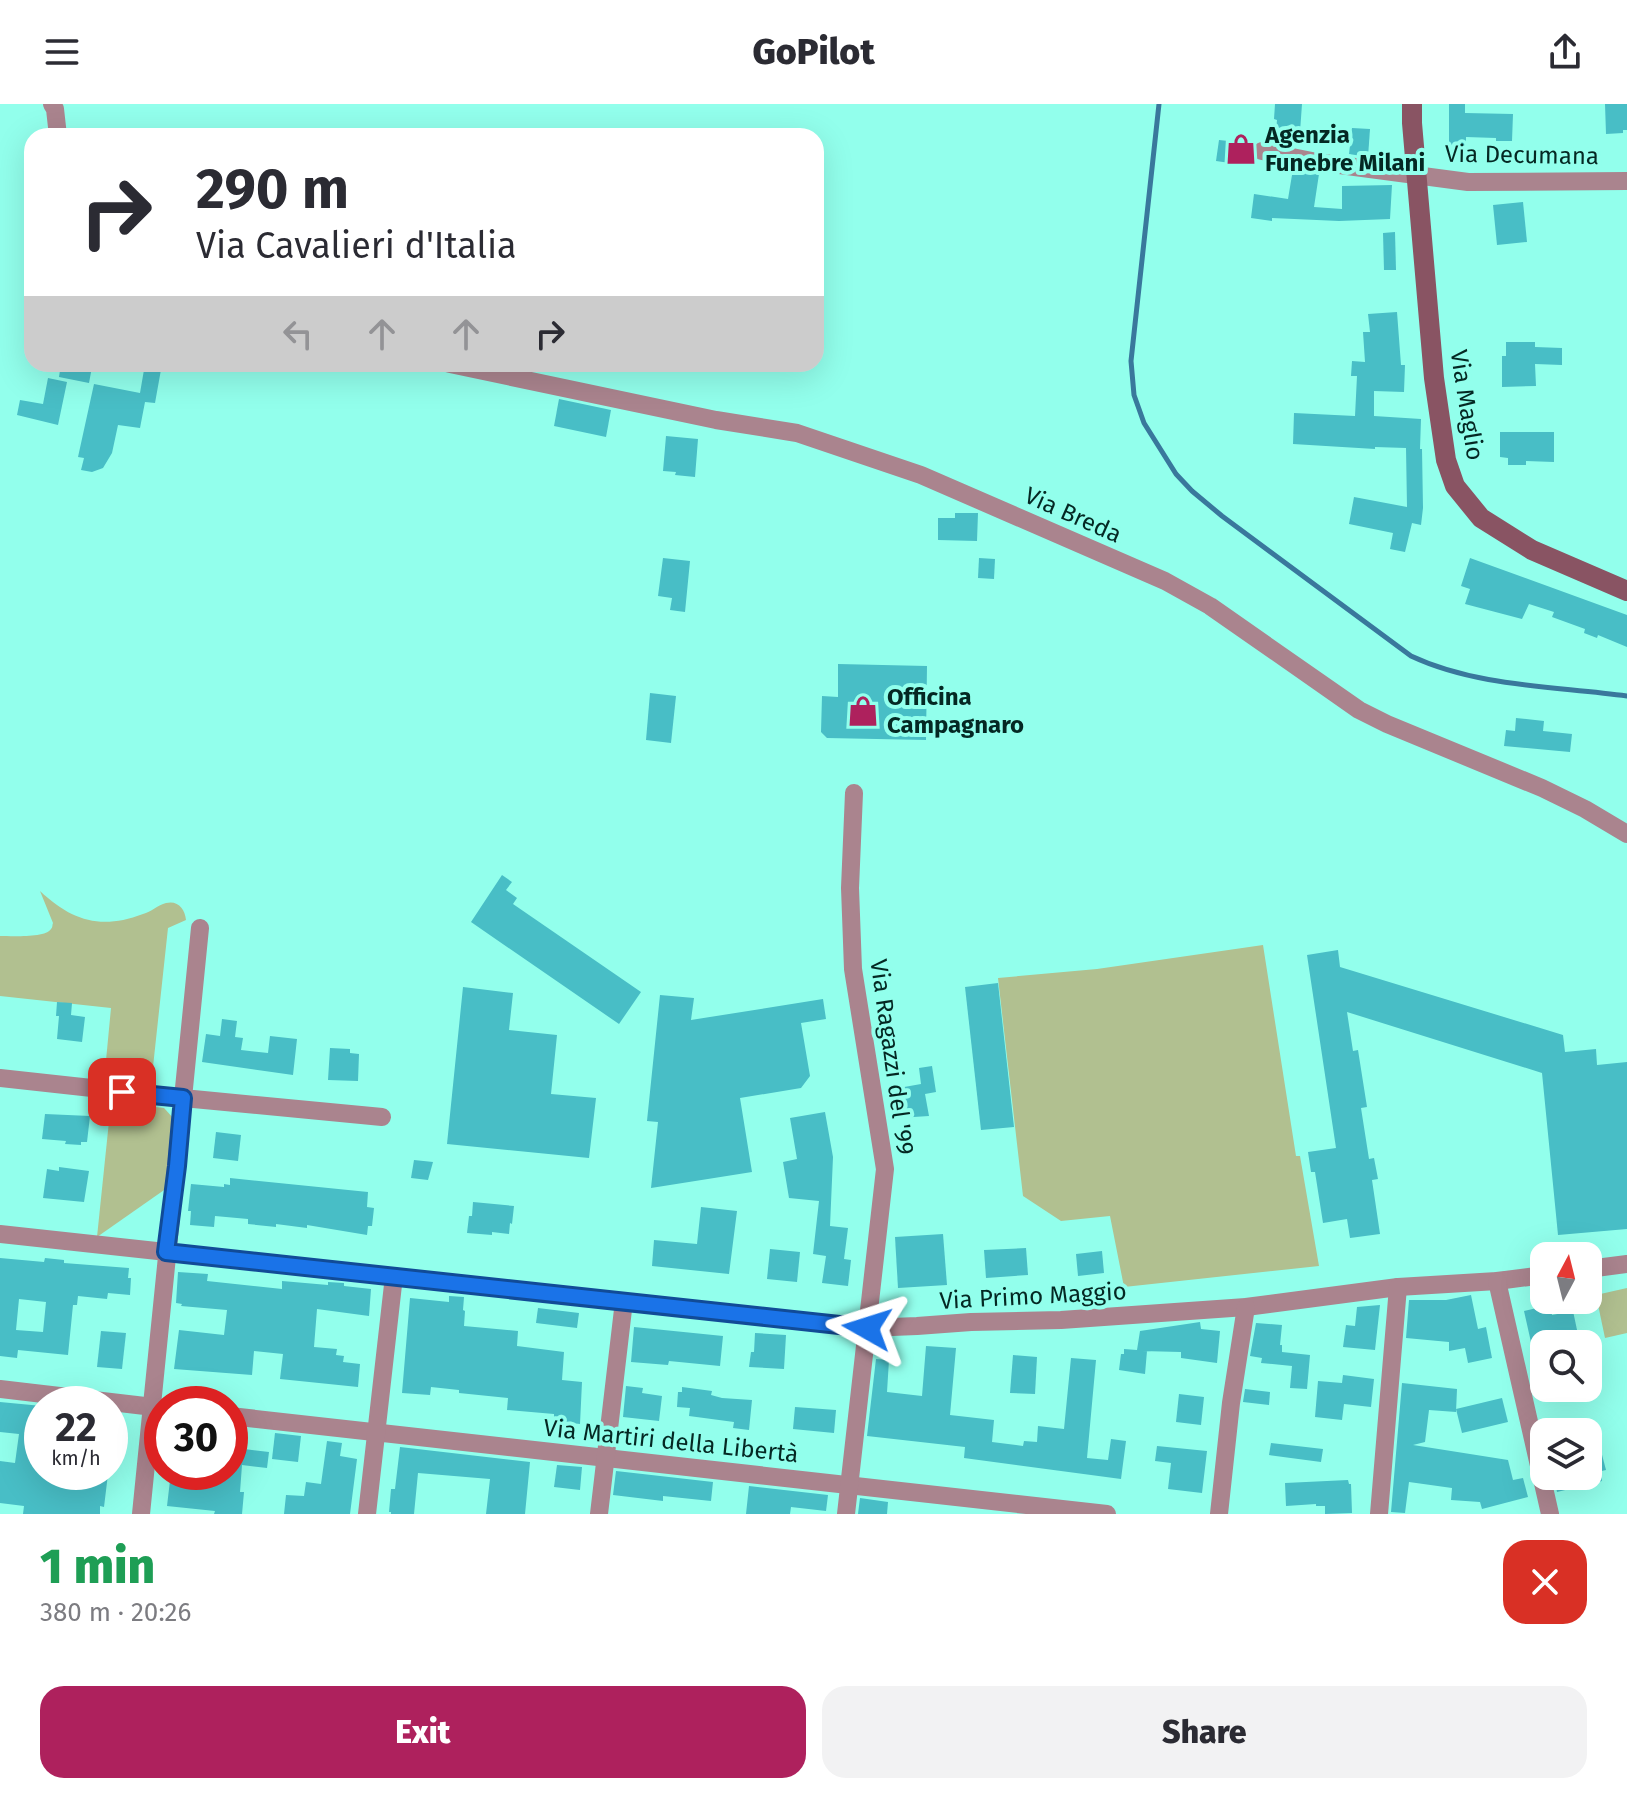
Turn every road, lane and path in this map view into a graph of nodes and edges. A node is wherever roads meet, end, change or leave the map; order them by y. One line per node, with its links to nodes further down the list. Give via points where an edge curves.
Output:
1 (52, 104): 3 (street)
2 (1412, 104): 5 (main road, Via Maglio)
3 (57, 128)
4 (1262, 151): 5 (street, Via Decumana)
5 (1417, 175): 6 (street, Via Decumana, via 1468,182); 8 (main road, Via Maglio, via 1434,378 1455,486 1481,518 1519,542)
6 (1627, 181)
7 (488, 372): 10 (street, Via Breda, via 797,433 921,475 1165,581 1210,606 1359,710 1542,788)
8 (1627, 591)
9 (854, 793): 25 (street, Via Ragazzi del '99, via 853,969 885,1169)
10 (1627, 834)
11 (200, 928): 13 (street)
12 (0, 1078): 13 (street)
13 (183, 1098): 14 (street); 16 (street)
14 (382, 1117)
15 (0, 1234): 16 (street, Via Primo Maggio)
16 (166, 1252): 19 (street, Via Primo Maggio); 26 (street)
17 (1627, 1264): 18 (street)
18 (1602, 1267)
19 (394, 1276): 23 (street, Via Primo Maggio); 30 (street)
20 (1530, 1277): 21 (street, Via Primo Maggio)
21 (1497, 1281): 22 (street, Via Primo Maggio); 41 (street)
22 (1398, 1287): 24 (street, Via Primo Maggio); 40 (street)
23 (624, 1301): 25 (street, Via Primo Maggio); 31 (street)
24 (1246, 1307): 25 (street, Via Primo Maggio); 39 (street)
25 (867, 1328): 32 (street, Via Ragazzi del '99)
26 (159, 1386)
27 (0, 1389): 28 (street)
28 (144, 1405)
29 (248, 1418): 30 (street, Via Martiri della Libertà)
30 (376, 1432): 31 (street, Via Martiri della Libertà); 35 (street)
31 (605, 1459): 32 (street, Via Martiri della Libertà); 36 (street)
32 (850, 1485): 37 (street, Via Ragazzi del '99); 38 (street, Via Martiri della Libertà)
33 (145, 1490): 34 (street)
34 (141, 1514)
35 (367, 1514)
36 (599, 1514)
37 (846, 1514)
38 (1107, 1514)
39 (1219, 1514)
40 (1379, 1514)
41 (1550, 1514)

